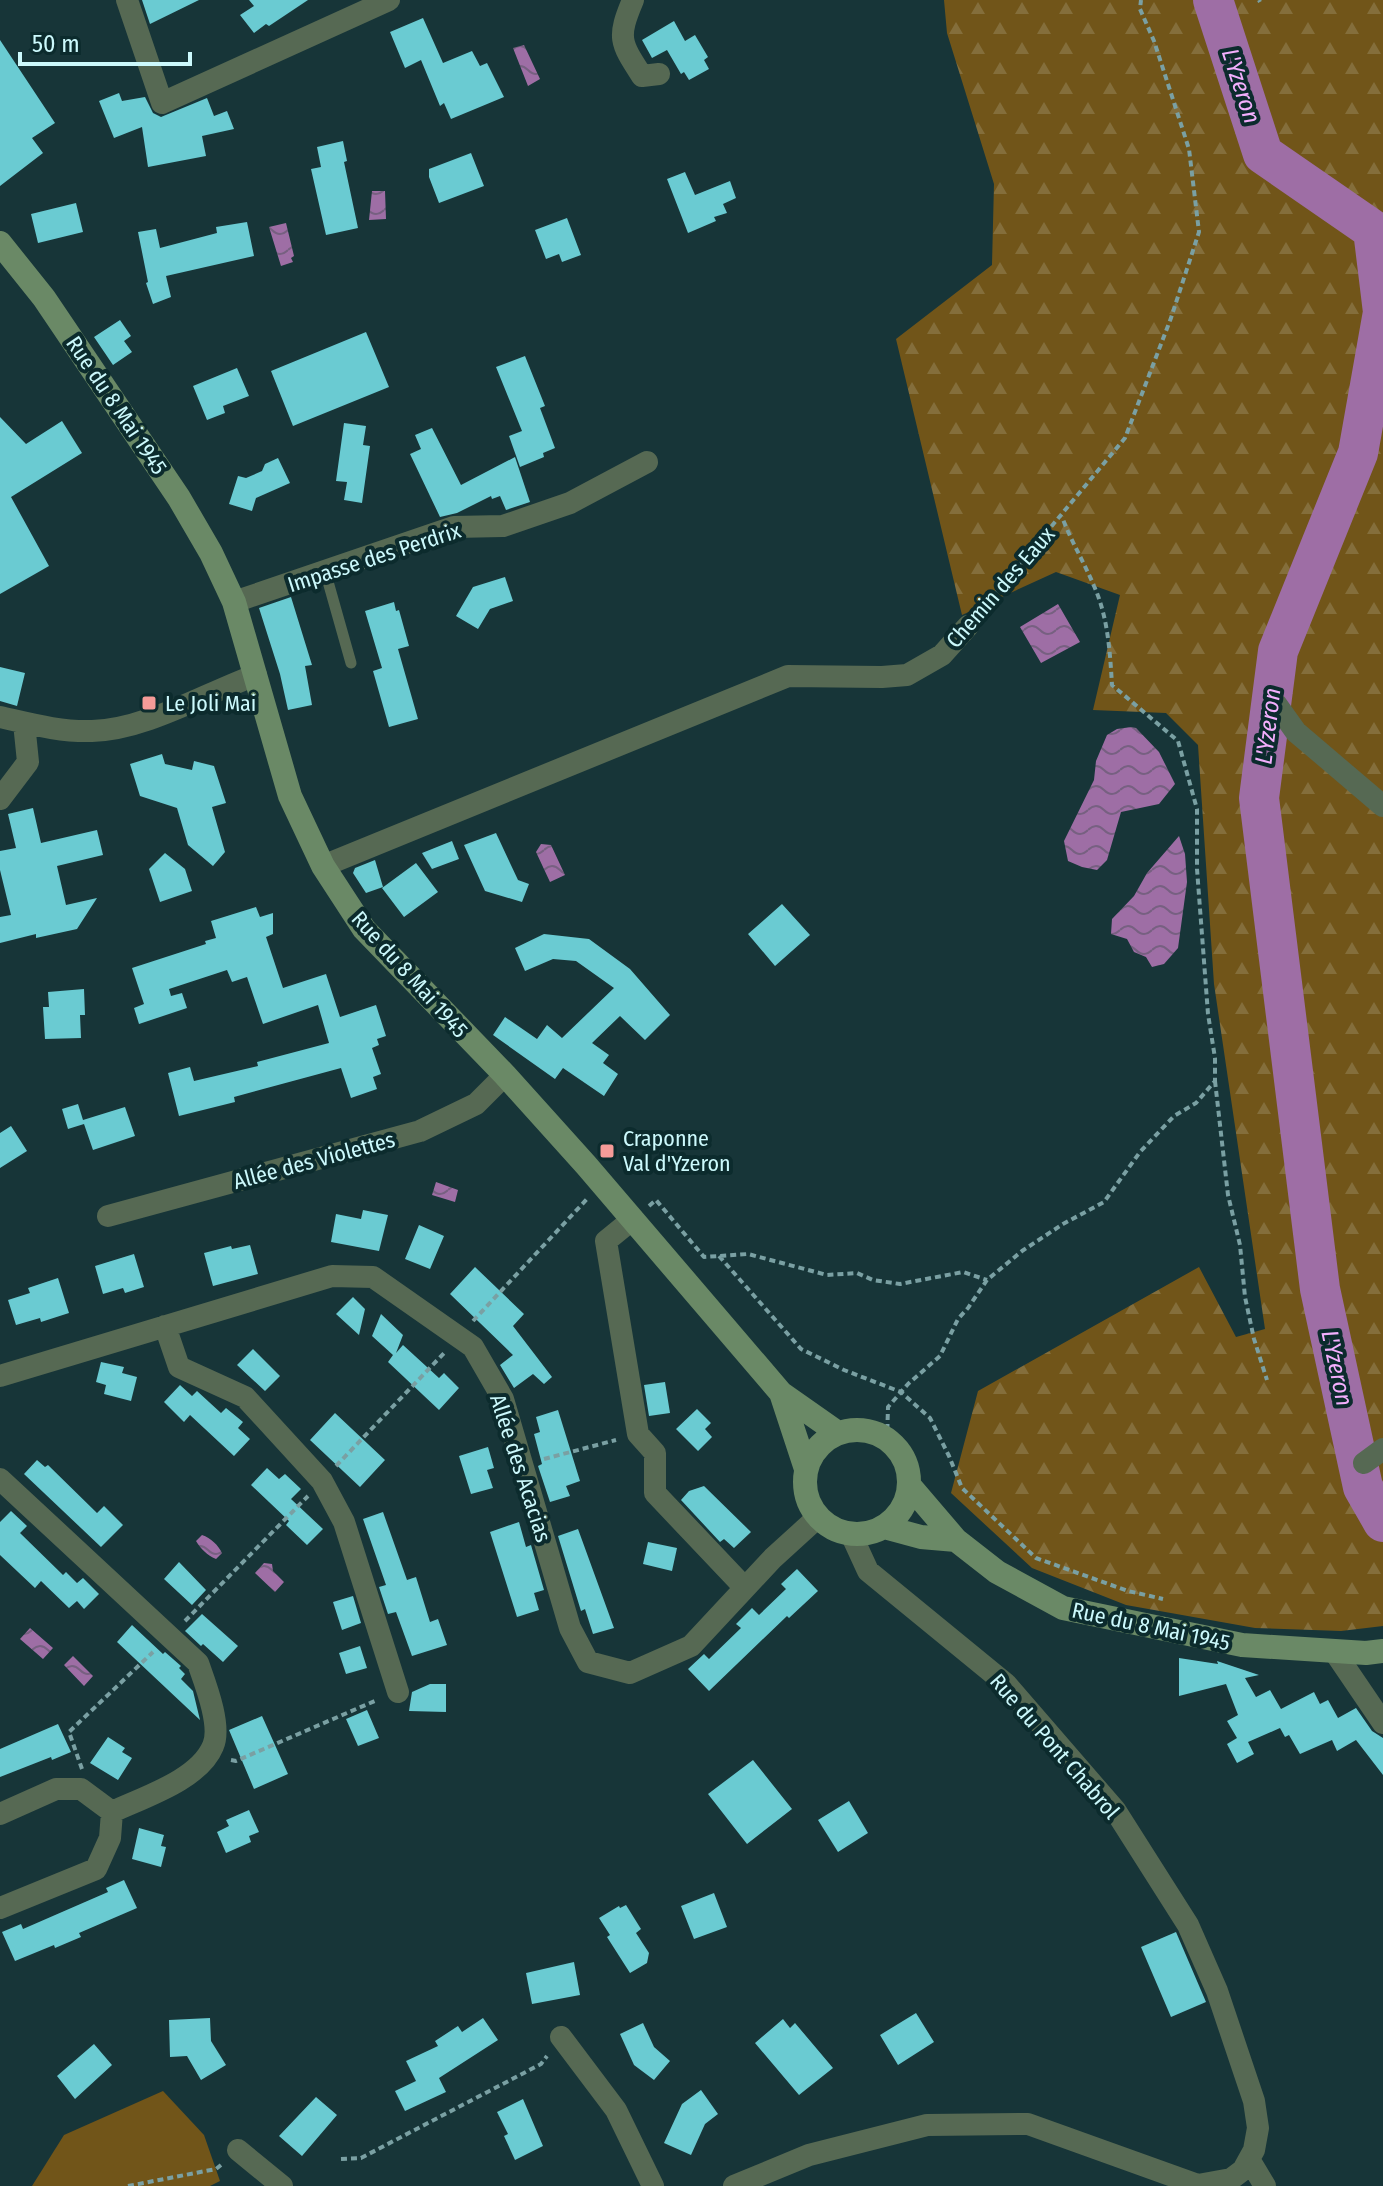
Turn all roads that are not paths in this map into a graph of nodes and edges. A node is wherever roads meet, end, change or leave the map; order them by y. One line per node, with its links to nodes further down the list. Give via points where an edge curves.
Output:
1 (127, 0): 2 (street, via 162,103)
2 (389, 0)
3 (633, 0): 4 (street, via 621,28 627,53 642,76)
4 (659, 74)
5 (0, 243): 8 (main road, Rue du 8 Mai 1945, via 44,298 179,498)
6 (647, 462): 7 (street, Impasse des Perdrix, via 570,503 503,526 454,527)
7 (325, 571): 8 (street, Impasse des Perdrix); 10 (lane)
8 (234, 602): 11 (main road, Rue du 8 Mai 1945)
9 (968, 626): 17 (street, Chemin des Eaux, via 942,655 907,675 788,676)
10 (351, 663)
11 (256, 675): 14 (street, via 117,728 51,729); 17 (main road, Rue du 8 Mai 1945, via 290,796)
12 (1276, 704): 16 (street, via 1296,732)
13 (0, 717): 14 (street)
14 (24, 723): 15 (street, via 28,762)
15 (0, 799)
16 (1383, 806)
17 (323, 866): 18 (main road, Rue du 8 Mai 1945, via 364,929)
18 (505, 1075): 19 (street, Allée des Violettes, via 476,1104 420,1131); 20 (main road, Rue du 8 Mai 1945)
19 (108, 1216)
20 (633, 1219): 23 (main road, Rue du 8 Mai 1945); 34 (street, via 606,1241 638,1434 655,1453 655,1493)
21 (165, 1326): 22 (street, Allée des Acacias); 34 (street, Allée des Acacias, via 332,1276 373,1277 473,1347 503,1399 570,1628 588,1662 630,1673 691,1646); 37 (street, via 179,1367 245,1397 322,1481 344,1522)
22 (0, 1376)
23 (781, 1393): 24 (main road, Rue du 8 Mai 1945); 27 (main road, Rue du 8 Mai 1945)
24 (838, 1433): 27 (main road, via 818,1448); 29 (main road, via 871,1432 887,1440 903,1460)
25 (1383, 1449): 26 (street)
26 (1364, 1463)
27 (806, 1469): 30 (main road, via 809,1503)
28 (0, 1479): 39 (street, via 198,1663 213,1704 214,1745 194,1773)
29 (909, 1485): 31 (main road, via 897,1516); 33 (main road, Rue du 8 Mai 1945)
30 (818, 1517): 32 (main road); 34 (street, Allée des Acacias)
31 (884, 1527): 32 (main road); 33 (main road)
32 (851, 1534): 44 (street, Rue du Pont Chabrol, via 868,1571 1006,1684 1115,1810 1188,1925 1217,1991 1254,2101 1258,2128)
33 (956, 1540): 35 (main road, Rue du 8 Mai 1945, via 997,1572 1063,1608 1242,1645)
34 (745, 1588)
35 (1334, 1651): 36 (main road, Rue du 8 Mai 1945); 38 (street)
36 (1374, 1652)
37 (398, 1692)
38 (1383, 1723)
39 (112, 1812): 40 (street, via 81,1789 56,1789); 41 (street, via 110,1838 96,1869)
40 (0, 1814)
41 (0, 1908)
42 (561, 2037): 46 (street, via 616,2110)
43 (238, 2150): 45 (street)
44 (1250, 2161): 47 (street, via 1231,2179 1198,2185 1028,2124 927,2125 809,2155); 48 (street)
45 (282, 2186)
46 (653, 2186)
47 (734, 2186)
48 (1265, 2186)

